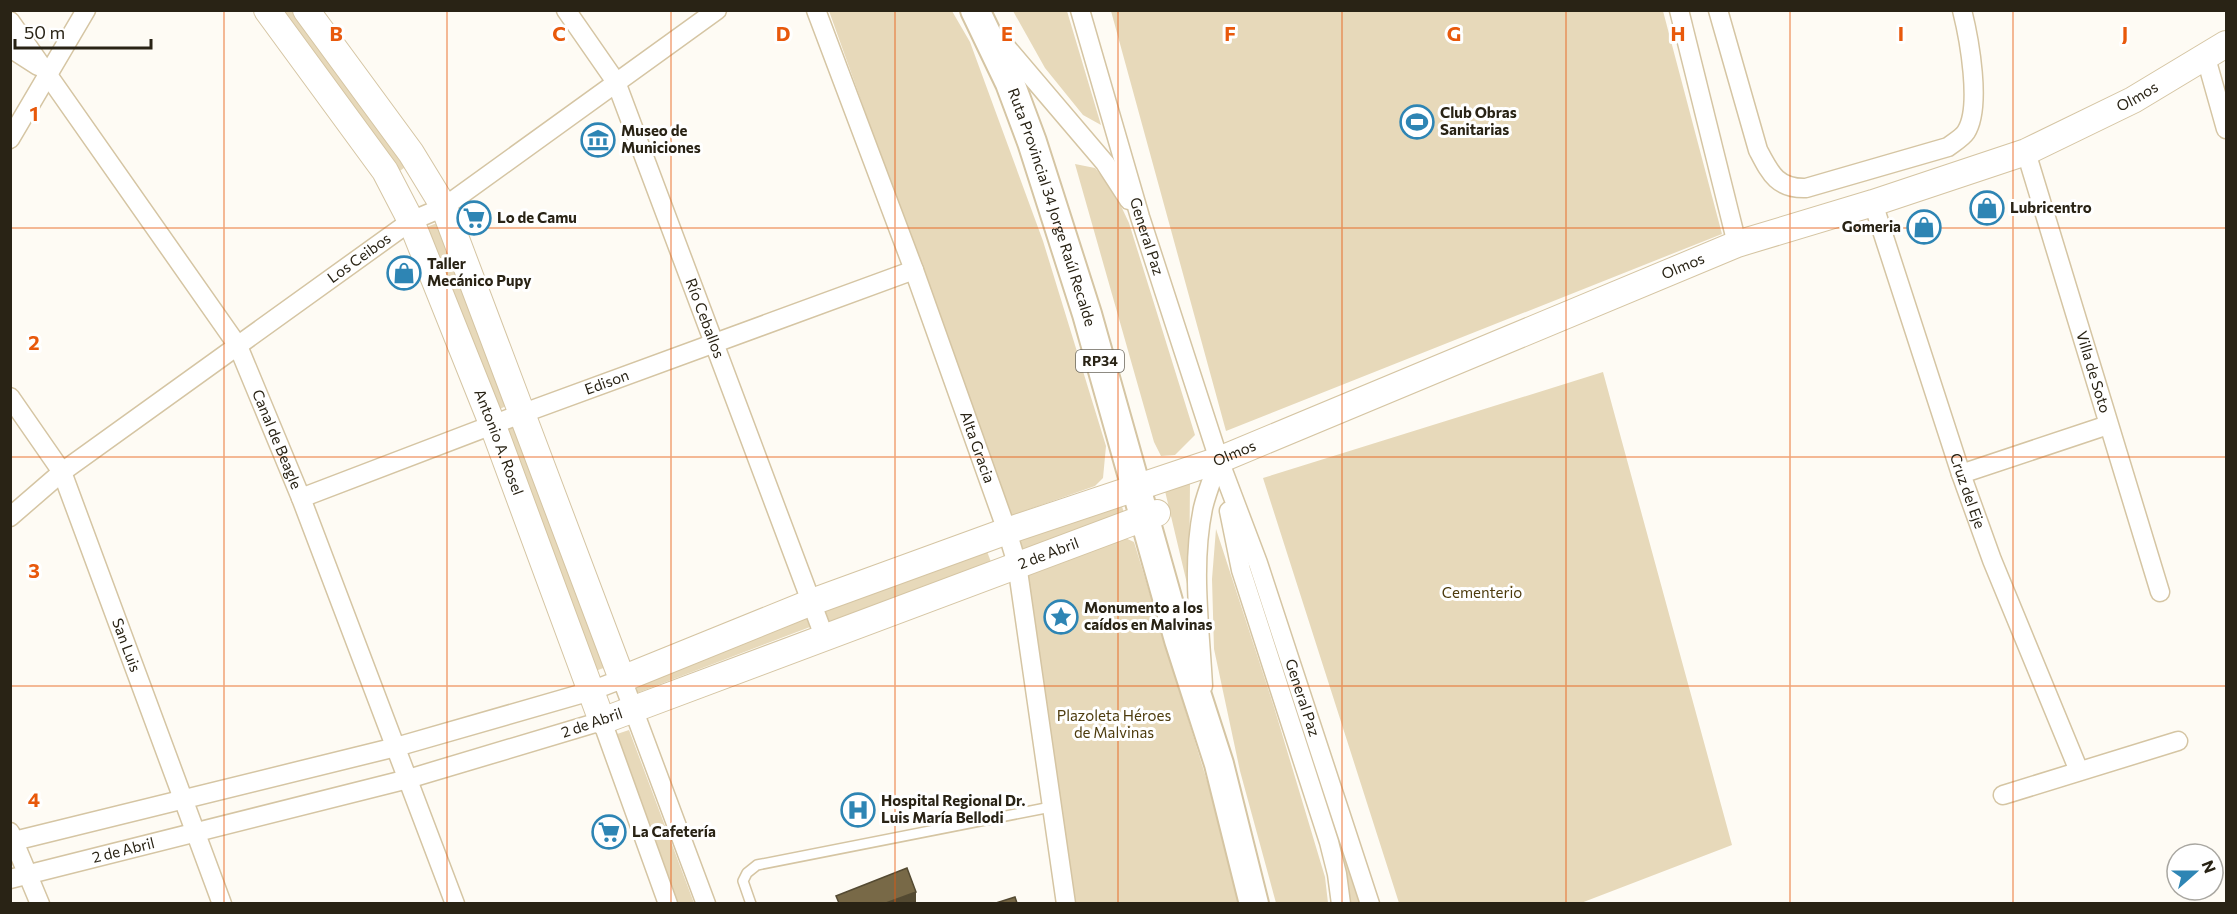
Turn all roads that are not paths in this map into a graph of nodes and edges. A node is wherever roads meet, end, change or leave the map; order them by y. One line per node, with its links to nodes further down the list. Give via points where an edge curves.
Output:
1 (86, 10): 15 (street)
2 (267, 10): 23 (street, Antonio A. Rosel, via 385,171)
3 (306, 10): 21 (street, Antonio A. Rosel, via 411,153)
4 (566, 10): 16 (street, Río Ceballos)
5 (717, 10): 16 (street, Los Ceibos)
6 (816, 10): 25 (street, Alta Gracia)
7 (1080, 10): 22 (street, General Paz)
8 (1679, 10): 24 (street)
9 (1718, 10): 10 (street, via 1758,150 1769,172 1781,184 1795,189 1948,147 1966,133 1973,94 1971,44)
10 (1962, 10)
11 (10, 21): 15 (street, Canal de Beagle)
12 (987, 23): 22 (street, via 1105,163); 35 (main road, Ruta Provincial 34 Jorge Raúl Recalde / RP34, via 1043,140)
13 (10, 48): 15 (street)
14 (2216, 51): 17 (street); 19 (street, Olmos, via 2133,100)
15 (50, 74): 18 (street); 27 (street, Canal de Beagle)
16 (616, 82): 21 (street, Los Ceibos); 26 (street, Río Ceballos)
17 (2226, 129)
18 (10, 139)
19 (2026, 152): 20 (street, Olmos); 30 (street, Villa de Soto)
20 (1873, 203): 24 (street, Olmos); 34 (street, Cruz del Eje)
21 (444, 207): 23 (street, Los Ceibos); 29 (street, Antonio A. Rosel)
22 (1140, 217): 32 (street, General Paz)
23 (411, 221): 27 (street, Los Ceibos); 31 (street, Antonio A. Rosel)
24 (1737, 244): 32 (street, Olmos)
25 (914, 270): 26 (street, Edison); 39 (street, Alta Gracia)
26 (714, 343): 29 (street, Edison); 42 (street, Río Ceballos)
27 (238, 346): 33 (street, Los Ceibos); 36 (street, Canal de Beagle)
28 (10, 397): 33 (street, San Luis)
29 (521, 414): 31 (street, Edison); 44 (street, Antonio A. Rosel)
30 (2108, 425): 34 (street); 41 (street, Villa de Soto)
31 (493, 426): 36 (street, Edison); 45 (street, Antonio A. Rosel)
32 (1219, 460): 35 (street, Olmos); 47 (street, via 1199,537 1197,580); 67 (street, General Paz, via 1241,570 1329,842); 68 (street, General Paz, via 1258,563)
33 (62, 472): 38 (street, Los Ceibos); 54 (street, San Luis)
34 (1961, 474): 51 (street, Cruz del Eje)
35 (1143, 486): 37 (main road, Ruta Provincial 34 Jorge Raúl Recalde / RP34); 39 (street, 2 de Abril)
36 (301, 498): 50 (street, Canal de Beagle)
37 (1151, 514): 40 (street, 2 de Abril); 47 (main road, Ruta Provincial 34 Jorge Raúl Recalde / RP34, via 1189,637)
38 (10, 517)
39 (1007, 531): 40 (street, Alta Gracia); 42 (street, 2 de Abril)
40 (1017, 564): 43 (street, 2 de Abril); 55 (street, Alta Gracia)
41 (2160, 592)
42 (812, 602): 43 (street, Río Ceballos); 44 (street, 2 de Abril)
43 (824, 636): 46 (street, 2 de Abril)
44 (622, 679): 45 (street, 2 de Abril); 46 (street, Antonio A. Rosel)
45 (591, 691): 48 (street, Antonio A. Rosel); 50 (street, 2 de Abril)
46 (632, 708): 48 (street, 2 de Abril); 63 (street, Antonio A. Rosel)
47 (1205, 718): 66 (main road, Ruta Provincial 34 Jorge Raúl Recalde / RP34)
48 (602, 721): 52 (street, 2 de Abril); 62 (street, Antonio A. Rosel)
49 (2178, 741): 51 (street)
50 (396, 747): 52 (street, Canal de Beagle); 54 (street, 2 de Abril)
51 (2079, 771): 53 (street)
52 (408, 779): 56 (street, 2 de Abril); 61 (street, Canal de Beagle)
53 (2003, 795)
54 (184, 798): 56 (street, San Luis); 57 (street, 2 de Abril)
55 (1051, 807): 64 (lane, via 757,865 743,881); 65 (street, Alta Gracia)
56 (197, 832): 58 (street, 2 de Abril); 60 (street, San Luis)
57 (12, 838): 58 (street)
58 (19, 878): 59 (street)
59 (40, 903)
60 (222, 903)
61 (455, 903)
62 (668, 903)
63 (706, 903)
64 (751, 903)
65 (1066, 903)
66 (1254, 903)
67 (1341, 903)
68 (1370, 903)

